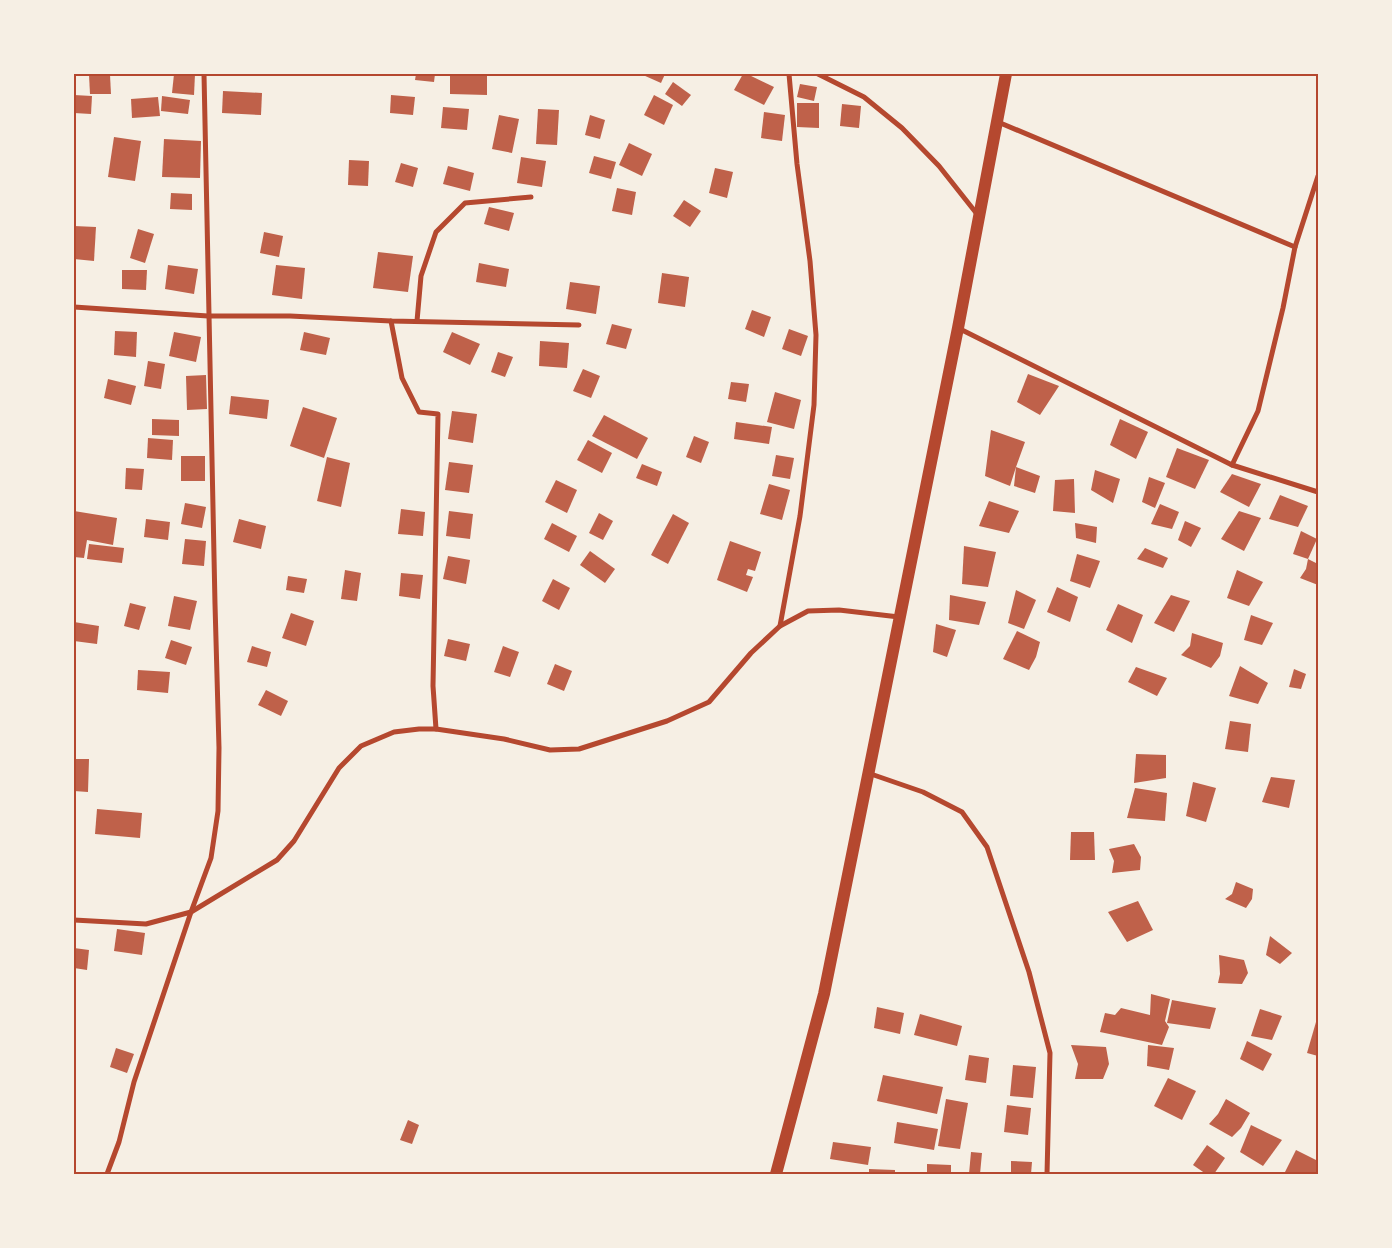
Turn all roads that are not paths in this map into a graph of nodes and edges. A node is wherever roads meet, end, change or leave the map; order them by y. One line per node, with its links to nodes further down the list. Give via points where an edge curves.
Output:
1 (204, 74): 11 (street)
2 (789, 74): 19 (street, via 816,335 814,405 800,516)
3 (818, 74): 8 (street, via 864,97 902,128 939,166)
4 (1006, 74): 5 (main road)
5 (997, 122): 8 (main road); 9 (street)
6 (1318, 176): 9 (street)
7 (530, 197): 13 (street, via 465,203 436,232 421,276)
8 (979, 216): 15 (main road)
9 (1295, 247): 16 (street, via 1258,411)
10 (74, 307): 11 (street)
11 (208, 316): 12 (street); 22 (street, via 218,811 211,858)
12 (391, 320): 13 (street); 20 (street, via 402,378 419,412 438,414 433,686)
13 (417, 321): 14 (street)
14 (579, 324)
15 (958, 328): 16 (street); 18 (main road)
16 (1232, 465): 17 (street)
17 (1318, 492)
18 (900, 617): 19 (street, via 840,610 808,611); 21 (main road)
19 (780, 626): 20 (street, via 751,653 709,702 667,721 580,749 550,750)
20 (436, 729): 22 (street, via 394,732 361,746 339,768 294,841 277,860)
21 (868, 773): 25 (main road, via 824,994); 26 (street, via 923,792 962,812 987,847 1028,972 1050,1053)
22 (191, 912): 23 (street, via 146,924); 24 (street)
23 (74, 920)
24 (107, 1174)
25 (776, 1174)
26 (1047, 1174)

